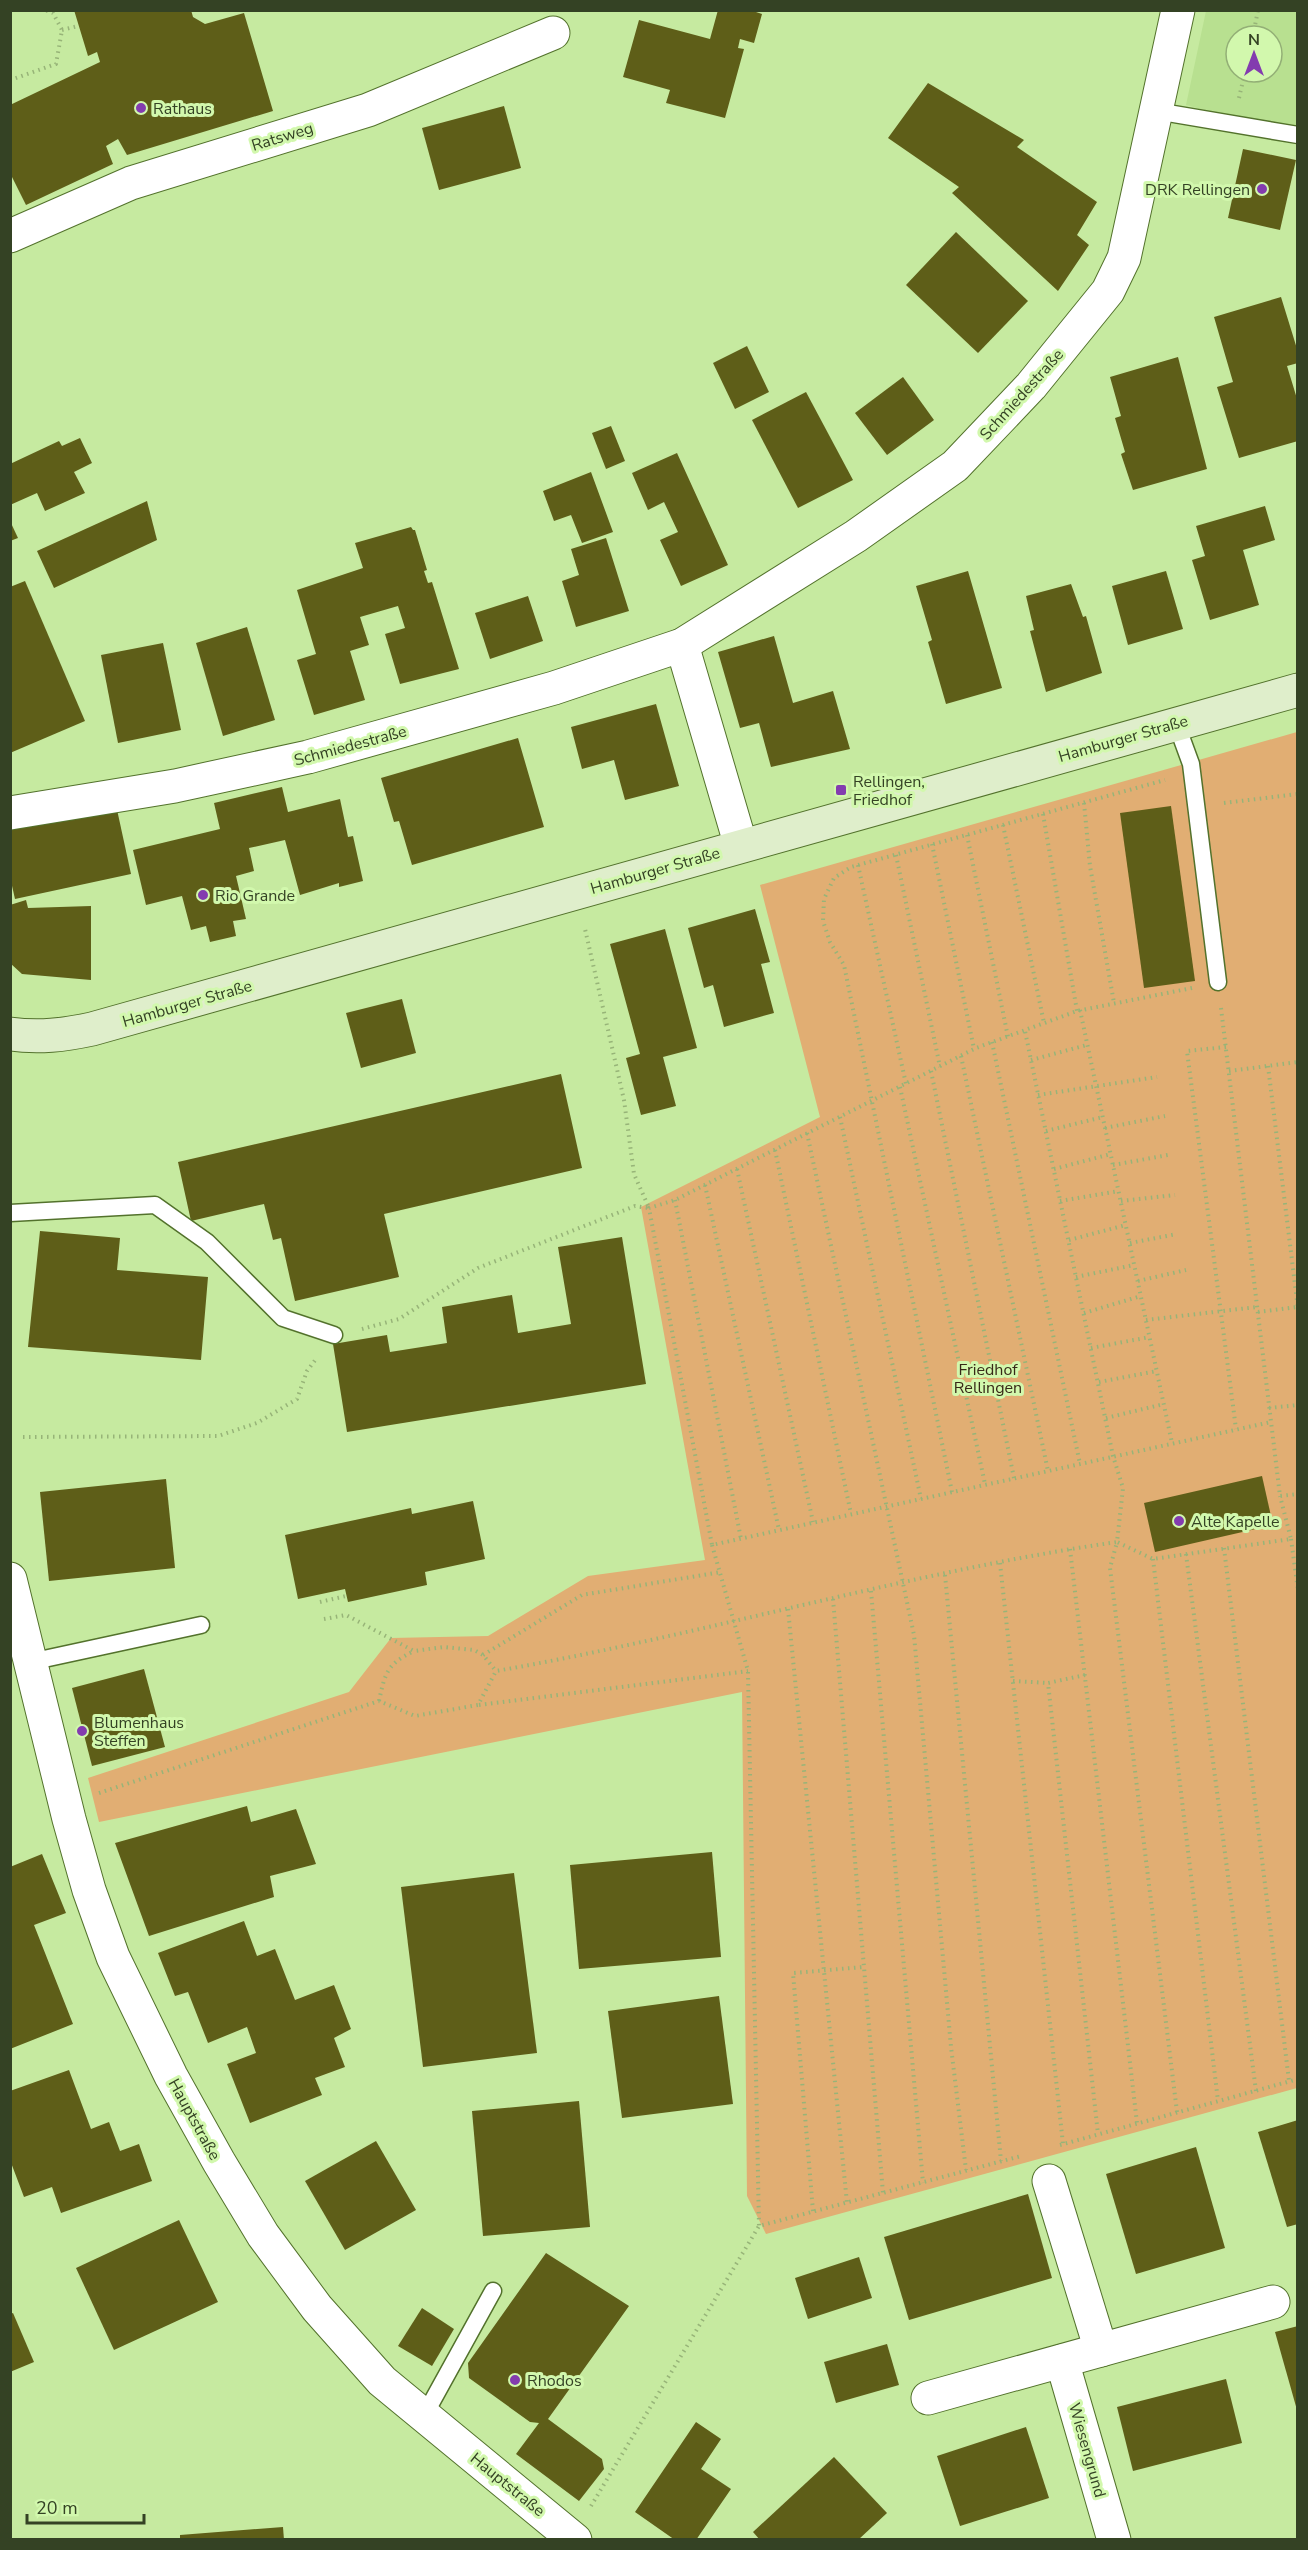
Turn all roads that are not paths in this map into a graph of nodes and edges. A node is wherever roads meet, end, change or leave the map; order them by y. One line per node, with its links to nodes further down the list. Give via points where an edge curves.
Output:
1 (1178, 10): 3 (street, Schmiedestraße)
2 (553, 33): 5 (street, Ratsweg, via 368,110 131,183)
3 (1156, 111): 4 (lane); 6 (street, Schmiedestraße, via 1124,258 1108,291 1031,386 956,466 856,536)
4 (1298, 135)
5 (10, 236)
6 (682, 645): 9 (street, Schmiedestraße, via 554,688 308,757 175,786); 10 (street)
7 (1298, 690): 8 (main road, Hamburger Straße)
8 (1176, 723): 10 (main road, Hamburger Straße); 11 (lane, via 1191,764)
9 (21, 811)
10 (741, 846): 12 (main road, Hamburger Straße, via 92,1029 34,1037)
11 (1218, 982)
12 (10, 1034)
13 (10, 1213): 14 (lane, via 155,1205 207,1242 283,1318)
14 (334, 1335)
15 (10, 1579): 17 (street, Hauptstraße)
16 (201, 1625): 17 (lane)
17 (30, 1662): 24 (street, Hauptstraße, via 89,1890 113,1957 171,2076 263,2235 310,2299 382,2381)
18 (1049, 2181): 21 (street)
19 (493, 2291): 24 (lane)
20 (1273, 2302): 21 (street)
21 (1101, 2350): 22 (street)
22 (1062, 2361): 23 (street); 26 (street, Wiesengrund)
23 (928, 2397)
24 (424, 2416): 25 (street, Hauptstraße)
25 (575, 2540)
26 (1114, 2540)

